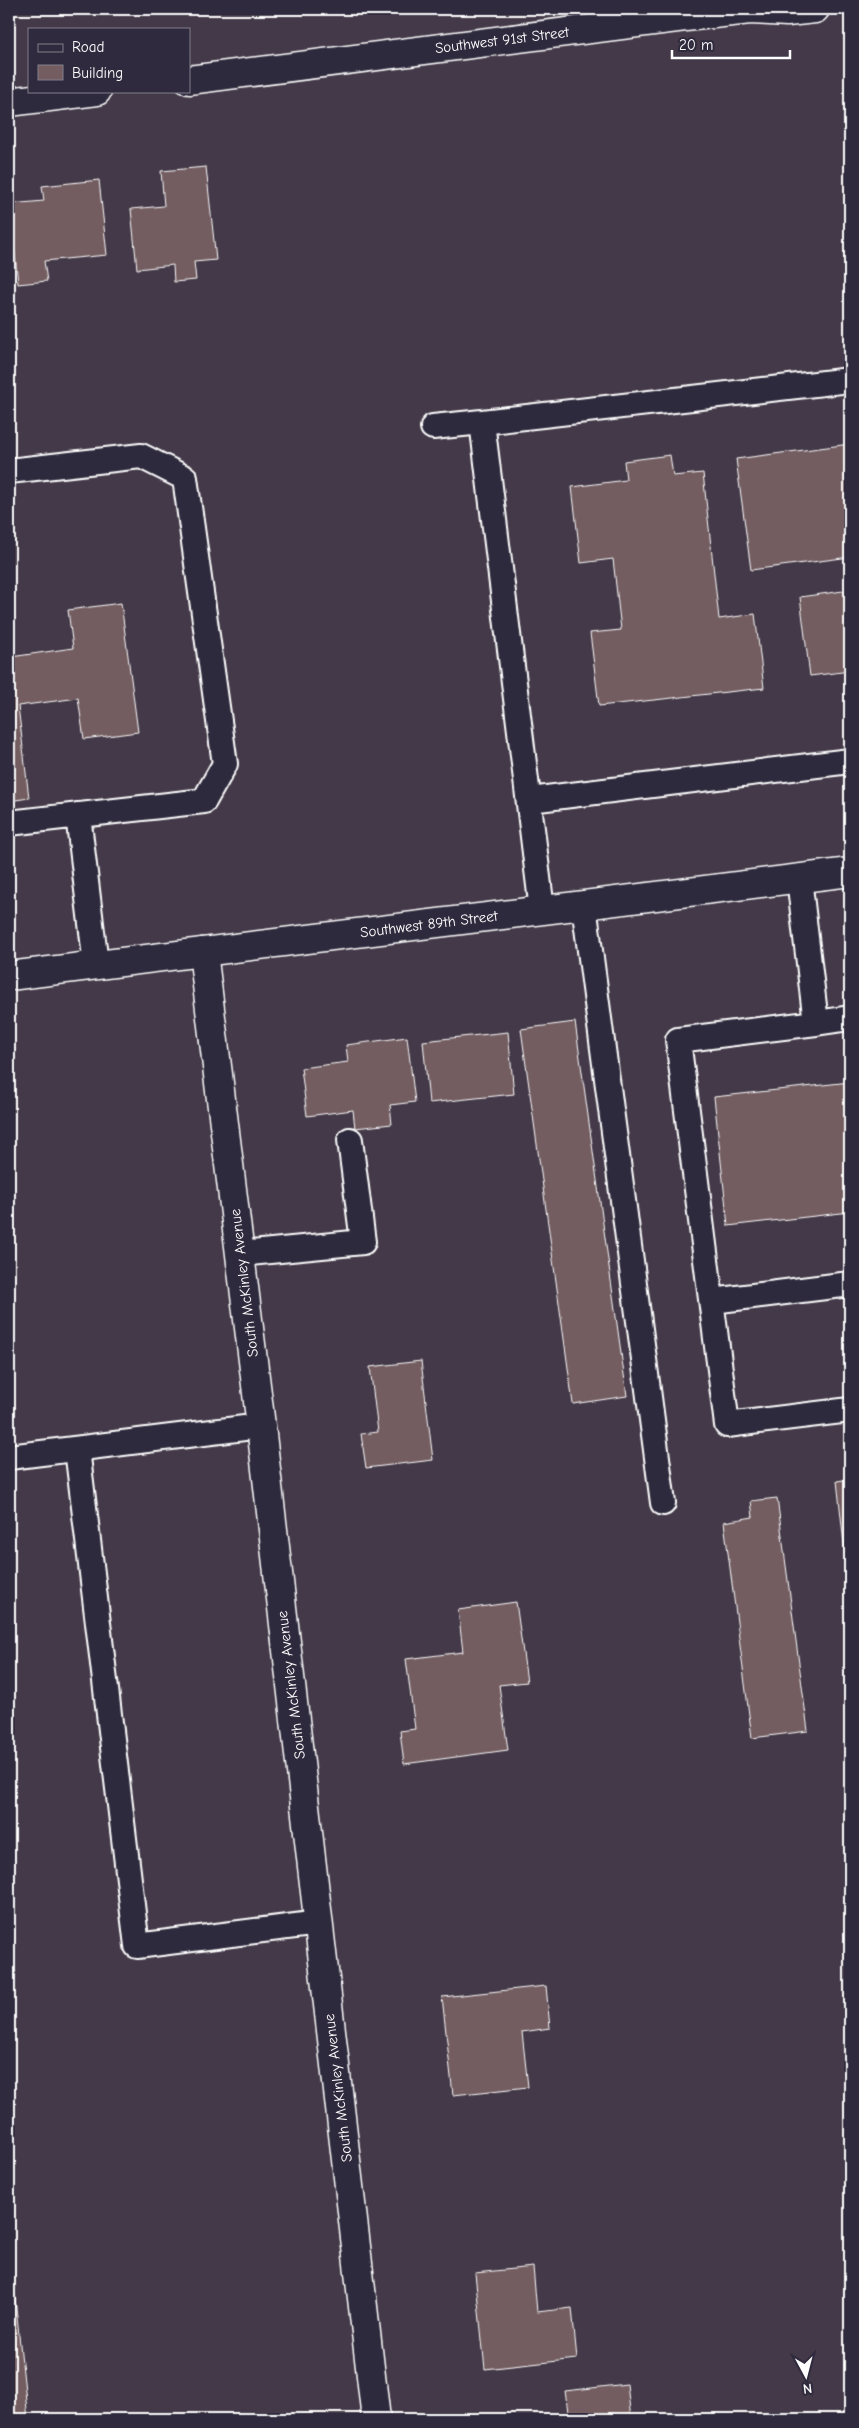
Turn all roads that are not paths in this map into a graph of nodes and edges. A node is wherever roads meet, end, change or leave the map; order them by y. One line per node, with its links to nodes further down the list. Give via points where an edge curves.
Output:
1 (815, 9): 2 (street, Southwest 91st Street, via 787,12 750,10 685,17)
2 (190, 80)
3 (89, 92): 4 (street)
4 (9, 102)
5 (850, 380): 6 (lane)
6 (482, 422): 7 (lane); 10 (lane)
7 (434, 427)
8 (9, 471): 11 (lane, via 141,456 185,478 225,764 204,801)
9 (850, 761): 10 (lane)
10 (530, 800): 16 (lane)
11 (78, 815): 12 (lane); 18 (lane)
12 (9, 823)
13 (850, 872): 14 (street, Southwest 89th Street)
14 (799, 878): 15 (street, Southwest 89th Street); 21 (lane)
15 (584, 905): 16 (street, Southwest 89th Street); 30 (lane)
16 (542, 910): 17 (street, Southwest 89th Street)
17 (203, 952): 18 (street, Southwest 89th Street); 23 (street, South McKinley Avenue)
18 (96, 965): 19 (street, Southwest 89th Street)
19 (9, 976)
20 (850, 1018): 21 (lane)
21 (816, 1023): 25 (lane, via 678,1040)
22 (350, 1140): 23 (lane, via 363,1242)
23 (240, 1254): 27 (street, South McKinley Avenue)
24 (850, 1284): 25 (lane)
25 (712, 1301): 26 (lane, via 728,1425)
26 (850, 1410)
27 (261, 1426): 28 (lane); 31 (street, South McKinley Avenue)
28 (77, 1449): 29 (lane); 31 (lane, via 137,1946)
29 (9, 1457)
30 (663, 1503)
31 (319, 1923): 32 (street, South McKinley Avenue)
32 (376, 2419)

